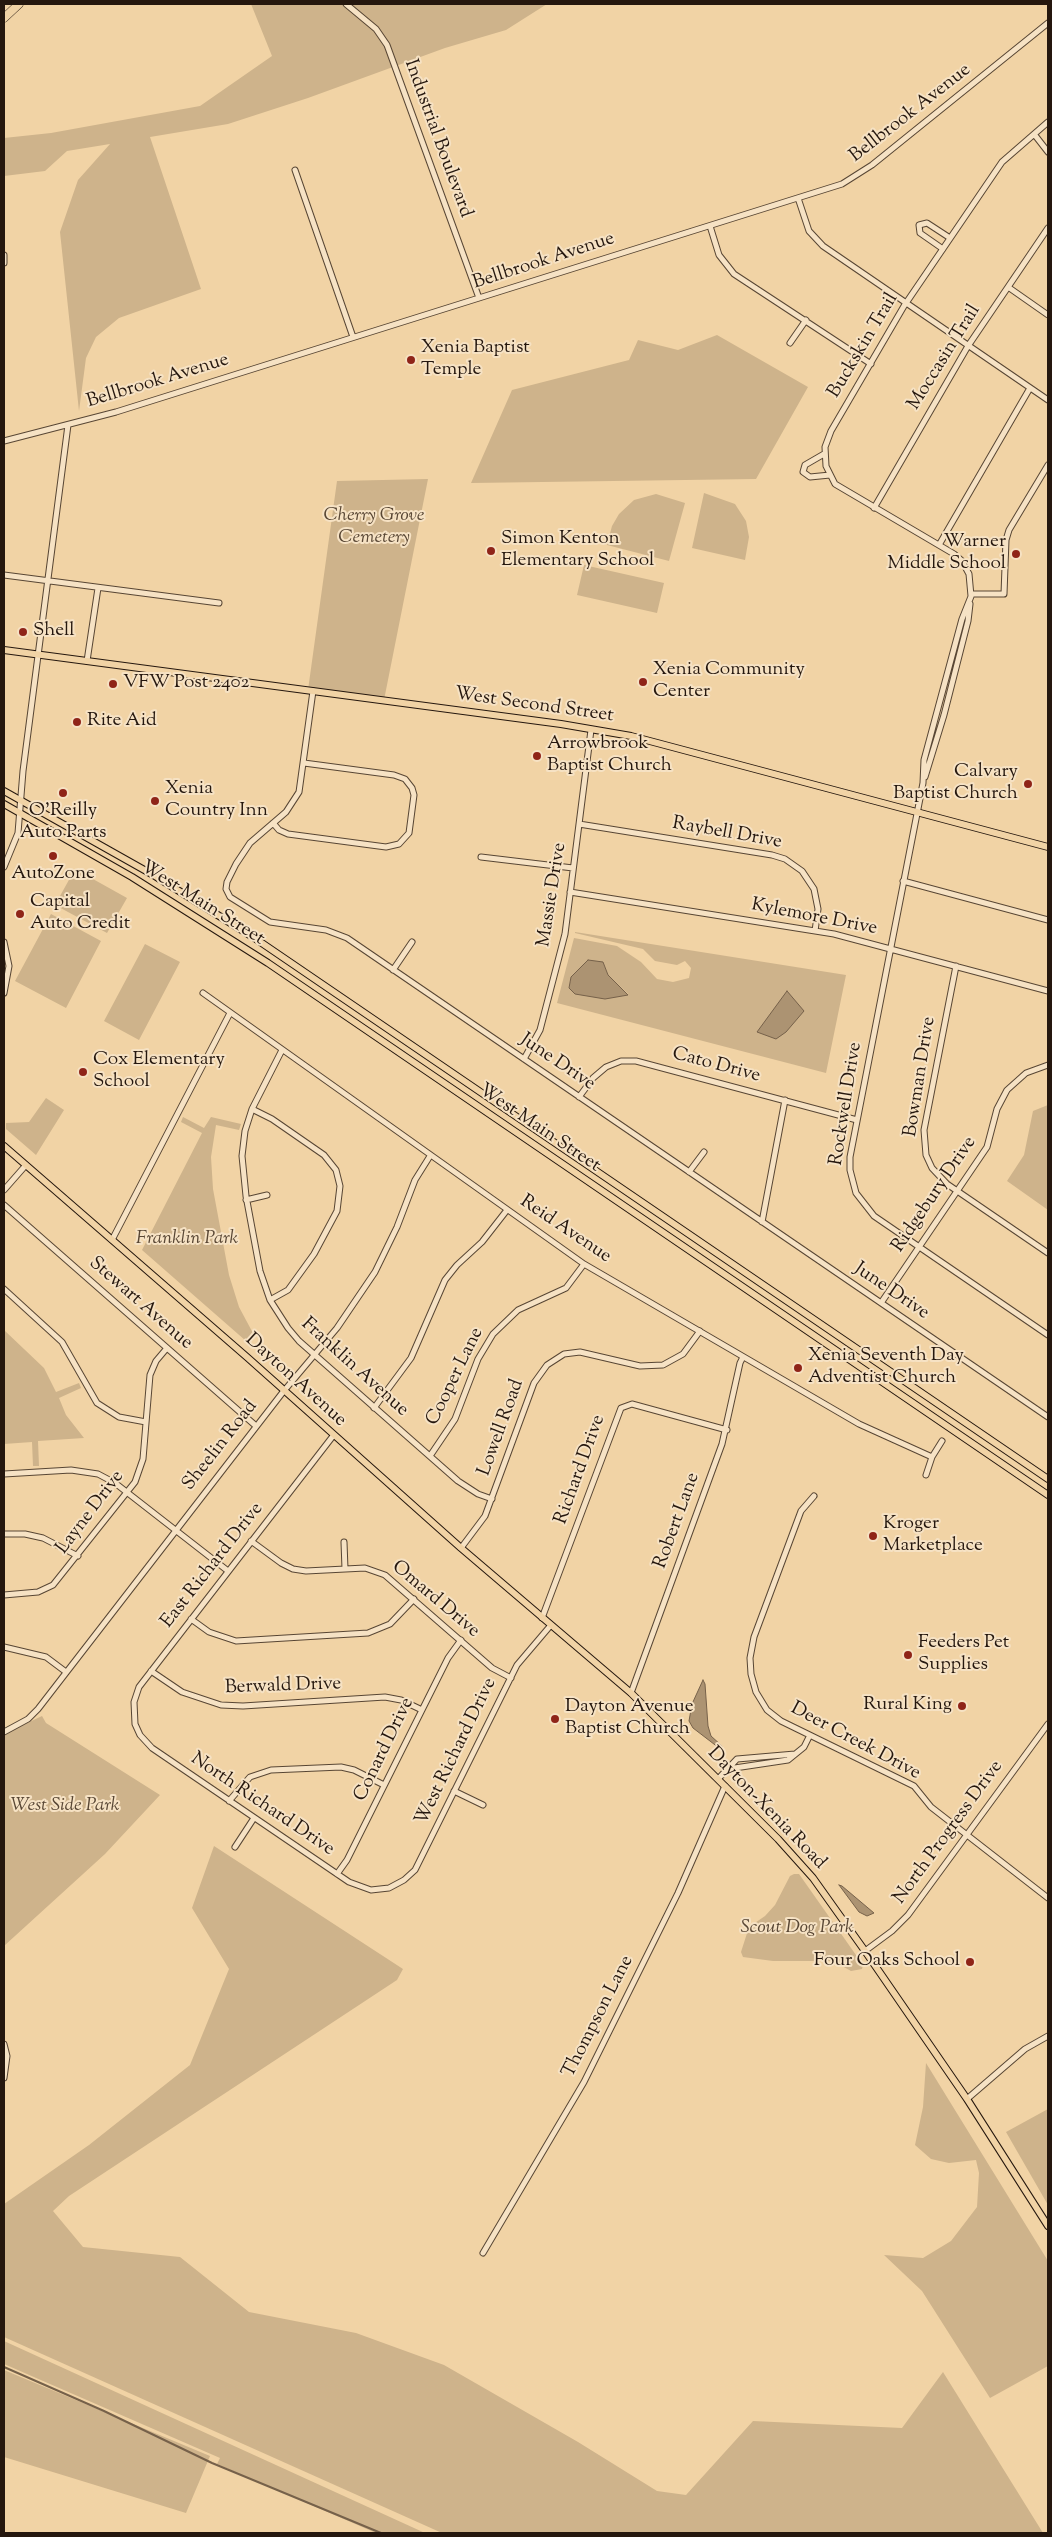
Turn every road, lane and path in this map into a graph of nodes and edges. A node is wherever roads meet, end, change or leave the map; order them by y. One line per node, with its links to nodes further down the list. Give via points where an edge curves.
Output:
1 (19, 4): 3 (highway)
2 (346, 4): 17 (street, Industrial Boulevard, via 376,29 387,45)
3 (4, 18)
4 (1048, 23): 9 (street, Bellbrook Avenue, via 866,170 842,184)
5 (1048, 122): 6 (street, Buckskin Trail)
6 (1034, 134): 7 (street); 12 (street, Buckskin Trail, via 1002,162)
7 (1048, 152)
8 (295, 170): 21 (street)
9 (798, 198): 10 (street, Bellbrook Avenue); 18 (street, via 806,225 817,241)
10 (710, 226): 17 (street, Bellbrook Avenue); 20 (street, via 719,255 730,270)
11 (1048, 228): 16 (street, Moccasin Trail)
12 (950, 238): 13 (street, Buckskin Trail); 13 (street, via 927,223 919,225 920,233)
13 (943, 249): 18 (street, Buckskin Trail)
14 (4, 255): 15 (street)
15 (4, 263)
16 (1008, 287): 19 (street); 23 (street, Moccasin Trail)
17 (479, 298): 21 (street, Bellbrook Avenue)
18 (906, 303): 23 (street); 24 (street, Buckskin Trail)
19 (1048, 315)
20 (806, 320): 22 (street); 24 (street)
21 (353, 338): 27 (street, Bellbrook Avenue)
22 (790, 343)
23 (968, 346): 25 (street); 32 (street, Moccasin Trail)
24 (870, 364): 29 (street, Buckskin Trail, via 831,431)
25 (1030, 388): 26 (street); 33 (street)
26 (1048, 400)
27 (68, 424): 28 (street, Bellbrook Avenue); 35 (street)
28 (4, 441)
29 (824, 454): 31 (street); 31 (street, via 805,465 803,472 810,477)
30 (1048, 464): 37 (street, via 1009,530 1004,594)
31 (830, 476): 32 (street, via 841,489)
32 (874, 508): 33 (street)
33 (939, 545): 37 (street, Rockwell Drive, via 958,556 969,574)
34 (4, 575): 35 (street)
35 (49, 581): 36 (street); 40 (street)
36 (98, 588): 38 (street); 41 (street)
37 (972, 594): 48 (street, Rockwell Drive, via 968,621)
38 (220, 603)
39 (4, 650): 40 (main road, West Second Street)
40 (38, 655): 41 (main road, West Second Street); 46 (street)
41 (87, 661): 42 (main road, West Second Street)
42 (314, 691): 43 (main road, West Second Street); 44 (street, June Drive)
43 (591, 730): 48 (main road, West Second Street, via 653,741); 51 (street, Massie Drive)
44 (304, 763): 50 (street, June Drive, via 296,798); 50 (street, via 394,774 405,779 414,795 409,833 399,844 386,847 288,834)
45 (4, 791): 46 (main road, West Main Street)
46 (20, 800): 49 (street); 112 (main road, West Main Street, via 155,876 253,937)
47 (4, 804): 49 (main road, West Main Street)
48 (916, 812): 52 (main road, West Second Street); 56 (street, Rockwell Drive)
49 (19, 813): 54 (street, via 16,839); 114 (main road, West Main Street, via 132,877 268,962)
50 (273, 823): 64 (street, June Drive, via 250,843 236,864 227,882 230,897 270,922 339,934)
51 (579, 824): 55 (street, Massie Drive); 59 (street, Raybell Drive, via 785,859 802,871 814,889 818,909)
52 (1048, 847)
53 (481, 857): 55 (street)
54 (5, 864)
55 (573, 868): 57 (street, Massie Drive)
56 (903, 881): 58 (street); 62 (street, Rockwell Drive)
57 (570, 892): 59 (street, Kylemore Drive); 70 (street, Massie Drive, via 565,934 538,1036)
58 (1048, 920)
59 (815, 931): 62 (street, Kylemore Drive)
60 (4, 942): 66 (street, via 8,966)
61 (412, 942): 64 (street)
62 (890, 948): 63 (street, Kylemore Drive); 75 (street, Rockwell Drive)
63 (956, 966): 65 (street, Kylemore Drive); 82 (street, Bowman Drive, via 924,1139 932,1168)
64 (393, 970): 70 (street, June Drive)
65 (1048, 991)
66 (4, 993)
67 (202, 994): 68 (street, Reid Avenue)
68 (230, 1013): 69 (street, Reid Avenue); 88 (street)
69 (282, 1050): 74 (street, Franklin Avenue); 78 (street, Reid Avenue)
70 (524, 1059): 72 (street, June Drive)
71 (1048, 1065): 82 (street, Ridgebury Drive, via 1026,1073 1007,1090 997,1110 987,1147)
72 (579, 1097): 73 (street, Cato Drive, via 606,1067 628,1061); 80 (street, June Drive)
73 (786, 1100): 75 (street, Cato Drive); 87 (street)
74 (252, 1109): 84 (street, Franklin Avenue, via 242,1156); 93 (street, via 272,1118 324,1155 334,1167 340,1186 337,1211 314,1254 288,1290)
75 (857, 1120): 89 (street, Rockwell Drive, via 850,1163 856,1193 874,1216)
76 (4, 1146): 79 (main road, Dayton Avenue)
77 (704, 1152): 80 (street)
78 (430, 1156): 86 (street, Reid Avenue); 98 (street, Sheelin Road, via 415,1180 397,1227 368,1284 338,1328)
79 (26, 1165): 81 (street); 88 (main road, Dayton Avenue)
80 (689, 1172): 87 (street, June Drive)
81 (4, 1190)
82 (957, 1191): 89 (street, Ridgebury Drive); 90 (street, Bowman Drive)
83 (267, 1195): 84 (street)
84 (246, 1200): 93 (street, Franklin Avenue, via 260,1272)
85 (4, 1205): 97 (street, Stewart Avenue)
86 (507, 1210): 91 (street, Reid Avenue); 101 (street, via 482,1242 445,1280 411,1358)
87 (762, 1222): 94 (street, June Drive)
88 (112, 1240): 100 (main road, Dayton Avenue)
89 (919, 1247): 94 (street, Ridgebury Drive); 96 (street, Rockwell Drive)
90 (1048, 1253)
91 (584, 1264): 95 (street, Reid Avenue); 108 (street, Cooper Lane, via 566,1288 518,1310 493,1334 478,1359 455,1419)
92 (4, 1289): 103 (street, via 62,1342 97,1403 119,1417)
93 (270, 1300): 98 (street, Franklin Avenue, via 288,1328)
94 (881, 1303): 102 (street, June Drive)
95 (700, 1331): 99 (street, Reid Avenue); 116 (street, Lowell Road, via 683,1354 662,1365 640,1366 580,1352 564,1354 546,1365 534,1383)
96 (1048, 1335)
97 (167, 1348): 103 (street, Layne Drive, via 150,1374); 104 (street, Stewart Avenue)
98 (314, 1354): 100 (street, Sheelin Road); 101 (street, Franklin Avenue)
99 (743, 1357): 105 (street, Robert Lane); 109 (street, Reid Avenue, via 859,1424)
100 (283, 1392): 104 (street, Sheelin Road); 106 (main road, Dayton Avenue)
101 (374, 1408): 108 (street, Franklin Avenue)
102 (1048, 1417)
103 (146, 1422): 113 (street, Layne Drive, via 142,1467)
104 (256, 1426): 117 (street, Sheelin Road)
105 (727, 1427): 127 (street, Richard Drive, via 632,1404 620,1408); 136 (street, Robert Lane)
106 (333, 1436): 119 (street, East Richard Drive); 121 (main road, Dayton Avenue)
107 (942, 1441): 109 (street)
108 (430, 1456): 116 (street, Franklin Avenue, via 465,1487)
109 (932, 1457): 111 (street)
110 (4, 1474): 113 (street, via 82,1470 104,1477)
111 (926, 1475)
112 (1048, 1479)
113 (127, 1492): 117 (street); 122 (street, Layne Drive)
114 (1048, 1495)
115 (814, 1496): 141 (street, Deer Creek Drive, via 801,1511 754,1637 750,1658 756,1692 768,1710)
116 (492, 1499): 121 (street, Lowell Road, via 480,1526)
117 (176, 1530): 124 (street); 134 (street, Sheelin Road)
118 (4, 1534): 122 (street, via 43,1538)
119 (251, 1541): 123 (street, Omard Drive, via 293,1569); 124 (street, East Richard Drive)
120 (344, 1542): 123 (street)
121 (461, 1548): 127 (main road, Dayton Avenue)
122 (78, 1556): 125 (street, Layne Drive, via 58,1581 48,1588)
123 (346, 1569): 126 (street, Omard Drive, via 365,1568 380,1572)
124 (228, 1571): 128 (street, East Richard Drive)
125 (4, 1595)
126 (414, 1599): 128 (street, via 390,1624 368,1633 236,1641 209,1632); 131 (street, Omard Drive)
127 (542, 1618): 129 (main road, Dayton Avenue)
128 (191, 1620): 133 (street, East Richard Drive)
129 (551, 1625): 130 (main road, Dayton Avenue); 135 (street, West Richard Drive, via 522,1657)
130 (567, 1638): 136 (main road, Dayton-Xenia Road)
131 (461, 1640): 135 (street, Omard Drive, via 492,1668); 137 (street, Conard Drive, via 448,1658)
132 (4, 1647): 134 (street, via 46,1657)
133 (151, 1671): 137 (street, Berwald Drive, via 182,1692 221,1705 385,1697); 138 (street, East Richard Drive, via 136,1695)
134 (66, 1672): 140 (street, Sheelin Road, via 33,1714)
135 (511, 1678): 145 (street, West Richard Drive)
136 (631, 1693): 142 (main road, Dayton-Xenia Road)
137 (422, 1710): 143 (street, Conard Drive)
138 (134, 1720): 146 (street, North Richard Drive, via 140,1735 152,1748)
139 (1048, 1724): 149 (street, North Progress Drive)
140 (4, 1732)
141 (809, 1736): 142 (street, via 804,1747 788,1760 728,1769); 149 (street, Deer Creek Drive, via 914,1786 930,1807)
142 (718, 1779): 144 (main road, Dayton-Xenia Road)
143 (384, 1785): 146 (street, via 341,1766 271,1770 250,1777); 151 (street, Conard Drive)
144 (725, 1786): 154 (main road, Dayton-Xenia Road, via 806,1868); 160 (street, Thompson Lane, via 678,1894 584,2082)
145 (454, 1791): 147 (street); 152 (street, West Richard Drive, via 414,1870)
146 (229, 1801): 148 (street, North Richard Drive)
147 (483, 1805)
148 (254, 1818): 150 (street); 151 (street, North Richard Drive)
149 (967, 1835): 153 (street, Deer Creek Drive); 154 (street, North Progress Drive, via 908,1915)
150 (235, 1847)
151 (338, 1874): 152 (street, North Richard Drive, via 363,1888)
152 (389, 1888)
153 (1048, 1898)
154 (865, 1951): 158 (main road, Dayton-Xenia Road)
155 (1048, 2036): 158 (street, via 1025,2049)
156 (4, 2044): 157 (street, via 7,2056)
157 (4, 2078)
158 (967, 2099): 159 (main road, Dayton-Xenia Road)
159 (1048, 2226)
160 (483, 2253)

